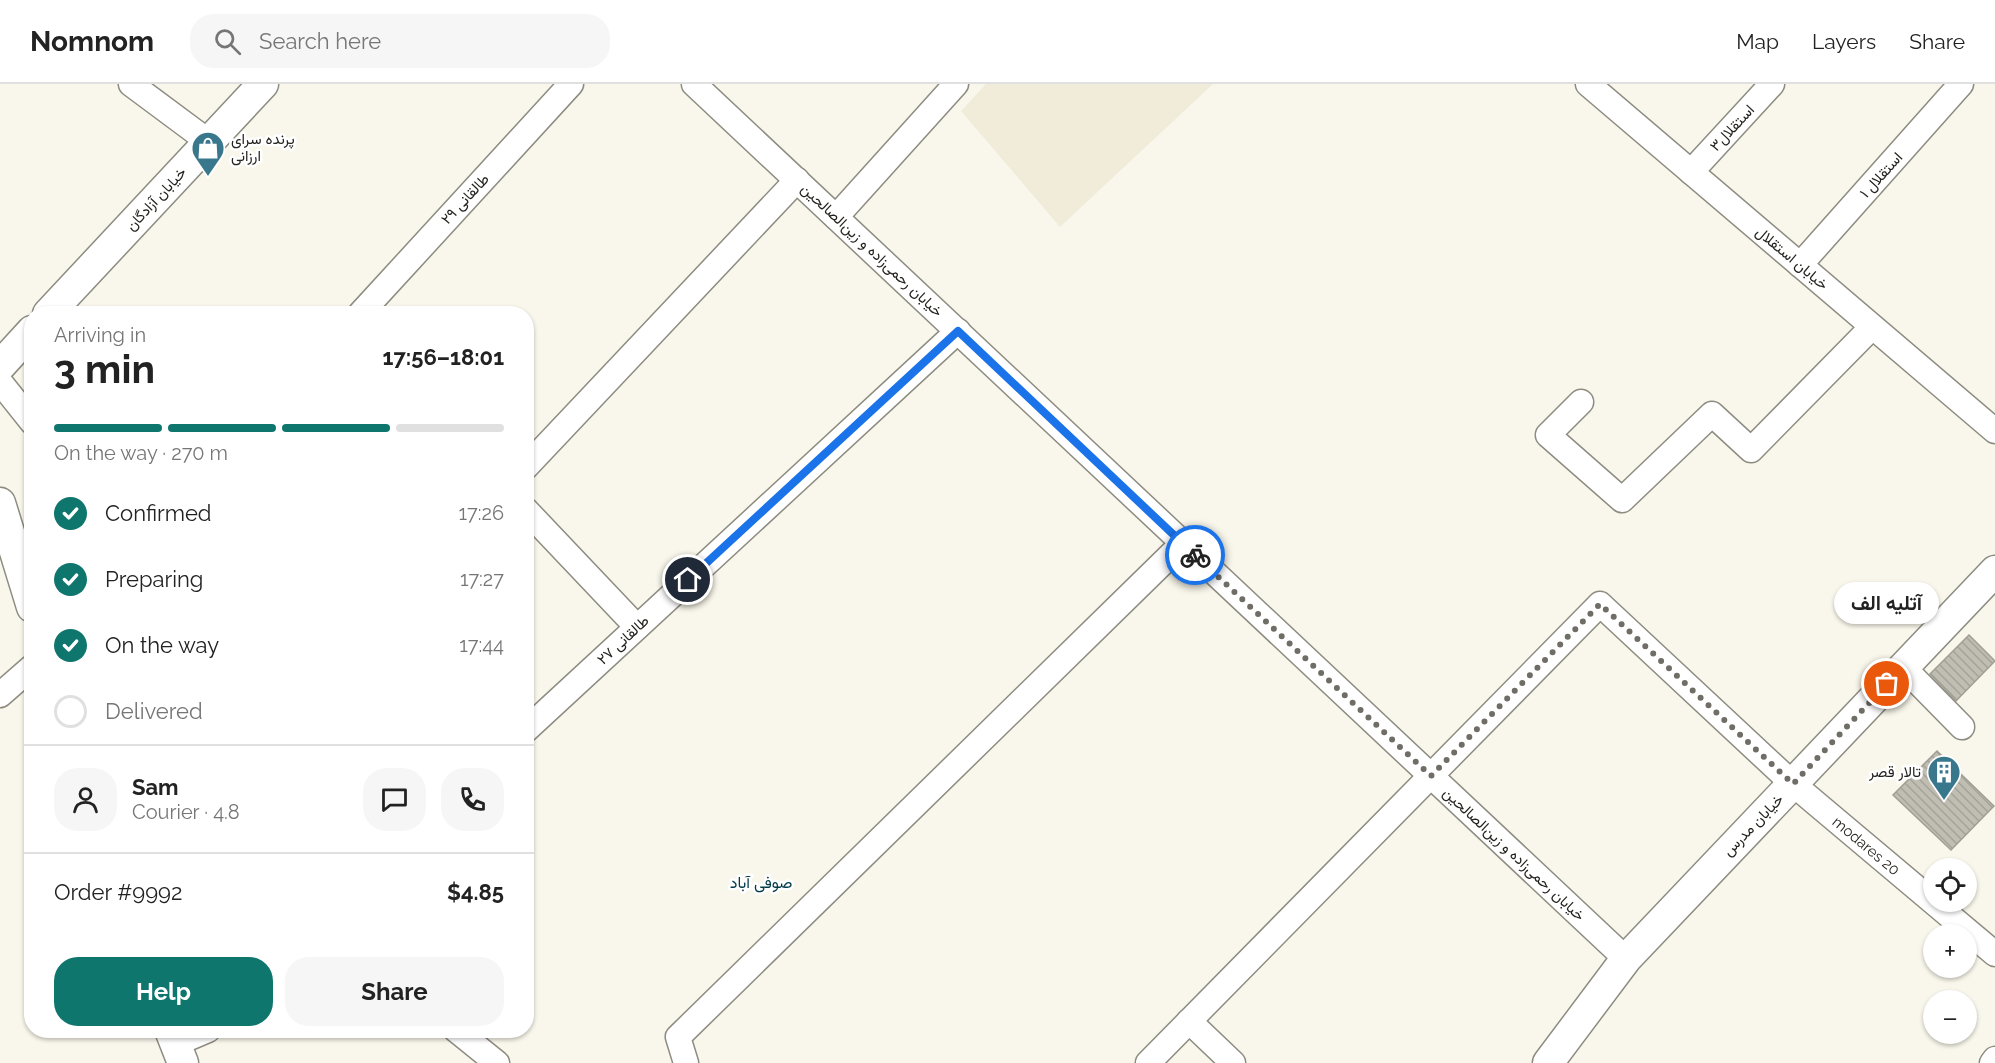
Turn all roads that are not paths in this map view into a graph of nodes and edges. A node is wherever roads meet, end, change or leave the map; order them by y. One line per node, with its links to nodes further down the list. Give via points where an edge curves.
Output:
1 (131, 84): 9 (street)
2 (263, 84): 9 (main road, خیابان آزادگان)
3 (571, 84): 15 (street, طالقانی ۲۹)
4 (694, 84): 11 (street, خیابان رحمی‌زاده و زین‌الصالحین)
5 (956, 84): 12 (street)
6 (1588, 84): 10 (street, خیابان استقلال)
7 (1772, 84): 10 (street, استقلال۳)
8 (1961, 84): 13 (street, استقلال ۱)
9 (209, 141): 14 (main road, خیابان آزادگان)
10 (1691, 172): 13 (street, خیابان استقلال)
11 (797, 180): 12 (street, خیابان رحمی‌زاده و زین‌الصالحین); 22 (street)
12 (836, 217): 17 (street, خیابان رحمی‌زاده و زین‌الصالحین)
13 (1800, 265): 16 (street, خیابان استقلال)
14 (55, 306)
15 (367, 306)
16 (1872, 327): 19 (street, via 1751,450 1712,414 1622,500 1548,435); 21 (street, خیابان استقلال)
17 (958, 331): 25 (street, خیابان رحمی‌زاده و زین‌الصالحین); 28 (street, طالقانی ۲۷)
18 (0, 382): 20 (street)
19 (1581, 402)
20 (24, 412)
21 (1995, 431)
22 (534, 459)
23 (0, 503): 27 (main road)
24 (534, 518): 28 (street)
25 (1183, 543): 34 (street, خیابان رحمی‌زاده و زین‌الصالحین); 44 (street, via 678,1037)
26 (1995, 571): 29 (main road, خیابان مدرس)
27 (24, 581)
28 (637, 627): 32 (street, طالقانی ۲۷)
29 (1903, 667): 33 (street); 35 (main road, خیابان مدرس)
30 (24, 674): 31 (street)
31 (0, 695)
32 (534, 723)
33 (1962, 727)
34 (1431, 776): 35 (street, modares 20, via 1600,604); 37 (street, خیابان رحمی‌زاده و زین‌الصالحین); 38 (street)
35 (1793, 784): 36 (street, modares 20); 37 (main road, خیابان مدرس)
36 (1995, 954)
37 (1626, 959): 47 (main road, خیابان مدرس)
38 (1190, 1021): 45 (street); 46 (street)
39 (192, 1038): 41 (street)
40 (466, 1038): 43 (street)
41 (176, 1046)
42 (1995, 1059): 48 (street)
43 (496, 1063)
44 (686, 1063)
45 (1148, 1063)
46 (1233, 1063)
47 (1548, 1063)
48 (1992, 1063)

